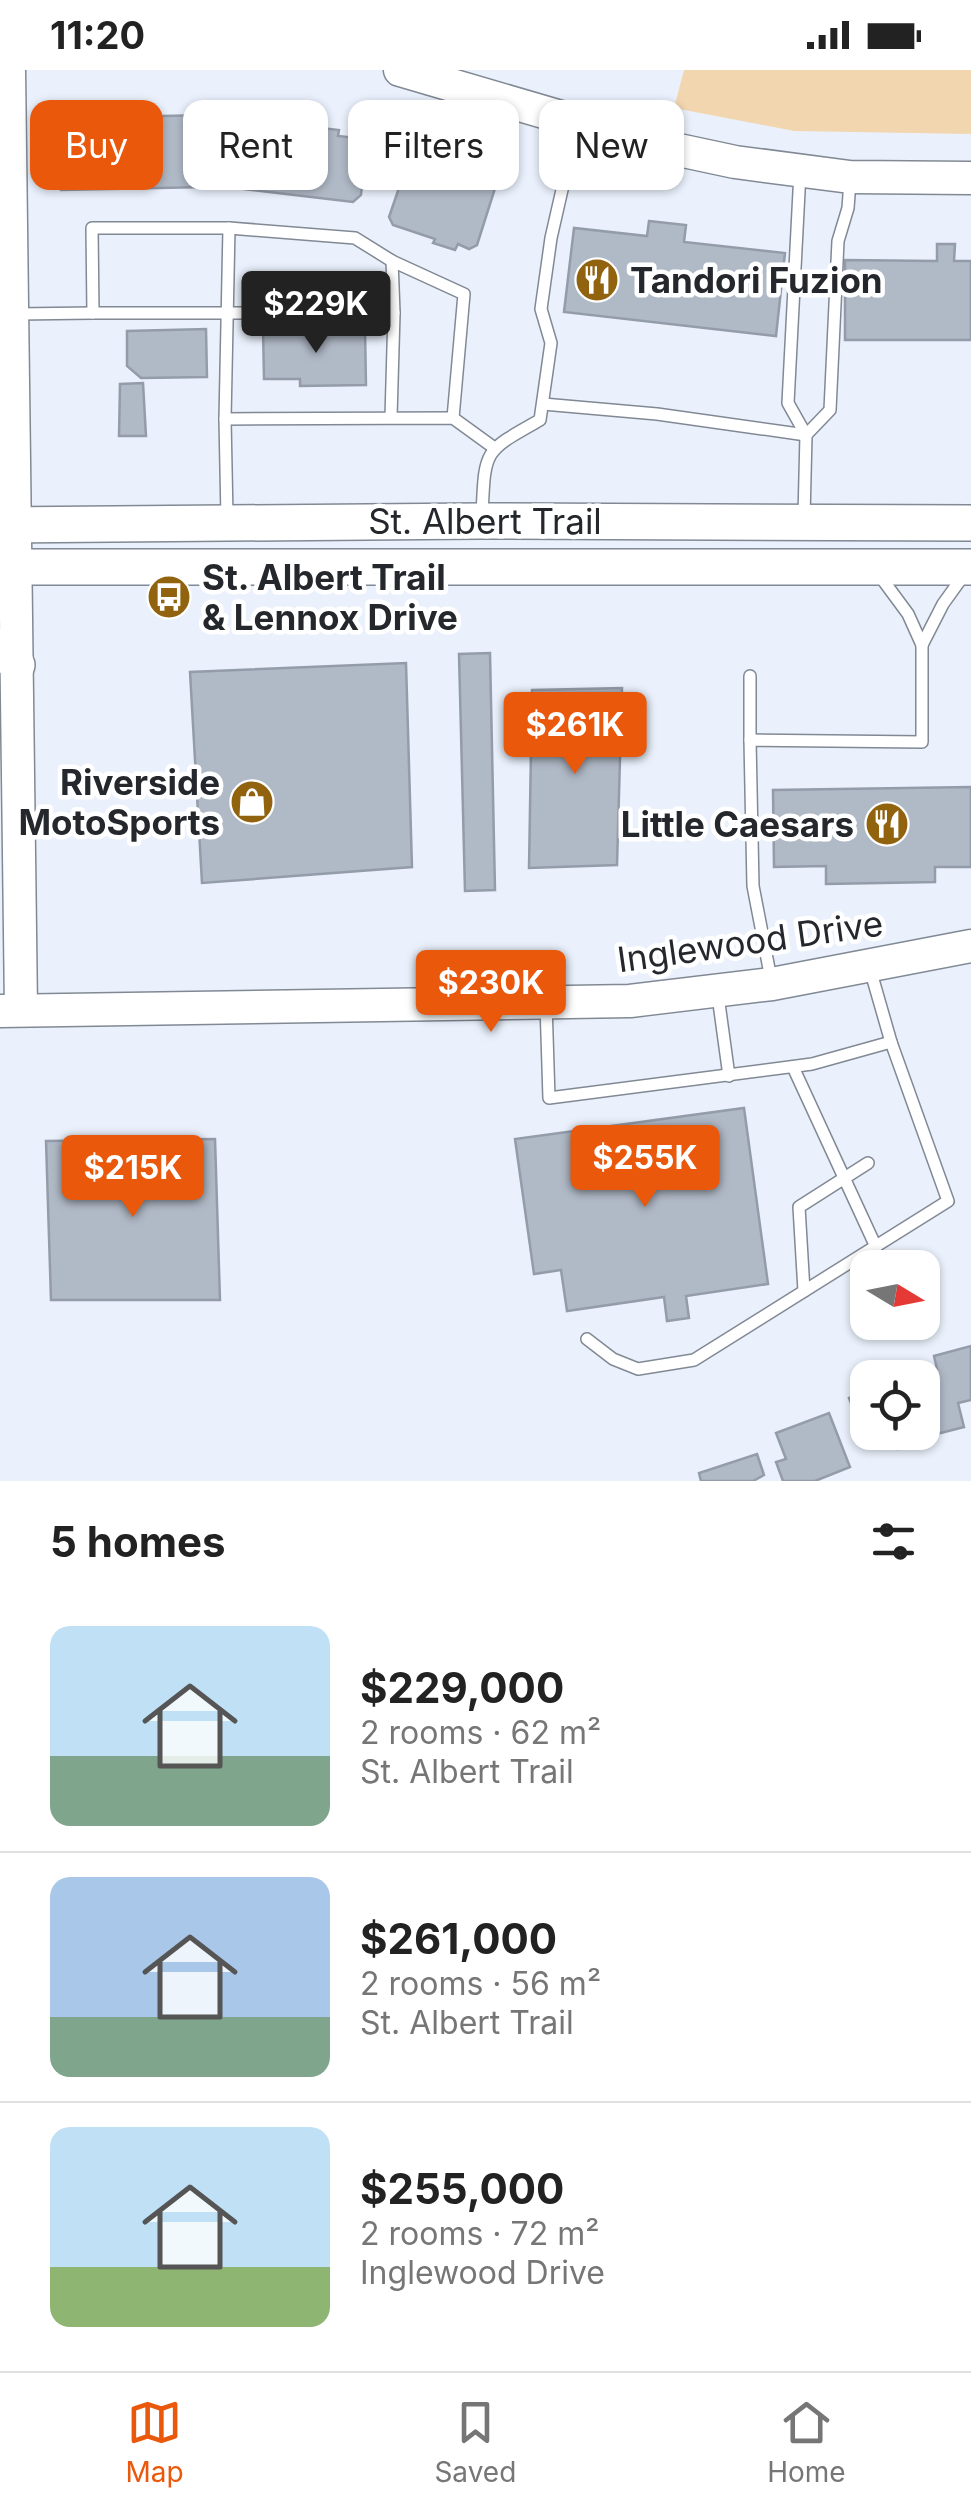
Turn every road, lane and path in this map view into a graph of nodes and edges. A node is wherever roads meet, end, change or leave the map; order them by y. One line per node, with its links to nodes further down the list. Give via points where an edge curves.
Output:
1 (9, 70): 14 (street)
2 (400, 70): 3 (street)
3 (539, 109)
4 (684, 150): 5 (street)
5 (800, 172): 6 (street); 19 (lane, via 788,403)
6 (850, 177): 7 (street); 19 (lane, via 838,241 830,410)
7 (971, 178)
8 (564, 190): 15 (lane, via 541,309 551,343)
9 (229, 228): 10 (lane, via 355,238); 11 (lane, via 92,228); 12 (lane)
10 (392, 261): 13 (lane); 17 (lane, via 464,294)
11 (92, 313): 12 (lane); 14 (lane)
12 (227, 313): 13 (lane); 18 (lane)
13 (394, 313): 16 (lane)
14 (12, 314): 25 (street)
15 (543, 404): 19 (lane); 20 (lane, via 540,420)
16 (391, 417): 17 (lane); 18 (lane)
17 (453, 418): 20 (lane)
18 (224, 419): 22 (lane)
19 (806, 435): 23 (lane)
20 (493, 447): 21 (lane, via 484,467)
21 (482, 521): 22 (main road, St. Albert Trail); 23 (main road, St. Albert Trail)
22 (227, 522): 25 (main road, St. Albert Trail)
23 (804, 522): 24 (main road, St. Albert Trail)
24 (971, 522)
25 (8, 525): 26 (street)
26 (8, 567): 27 (main road, St. Albert Trail); 30 (street)
27 (872, 567): 28 (main road, St. Albert Trail); 29 (lane)
28 (971, 567): 29 (lane)
29 (922, 645): 32 (lane, via 922,742)
30 (9, 656): 33 (street)
31 (750, 676): 32 (lane)
32 (750, 740): 36 (lane, via 753,886)
33 (10, 872): 39 (street)
34 (971, 946): 35 (street, Inglewood Drive)
35 (868, 965): 36 (street, Inglewood Drive); 40 (lane)
36 (772, 984): 37 (street, Inglewood Drive)
37 (717, 992): 38 (street, Inglewood Drive); 42 (lane)
38 (546, 1004): 39 (street, Inglewood Drive); 42 (lane, via 549,1098)
39 (11, 1011)
40 (890, 1042): 41 (lane); 45 (lane, via 948,1200)
41 (793, 1067): 42 (lane); 44 (lane)
42 (728, 1076)
43 (868, 1162): 44 (lane)
44 (844, 1179): 45 (lane); 46 (lane, via 799,1207)
45 (876, 1247): 46 (lane)
46 (804, 1291): 47 (lane, via 694,1360 638,1369)
47 (587, 1338)

